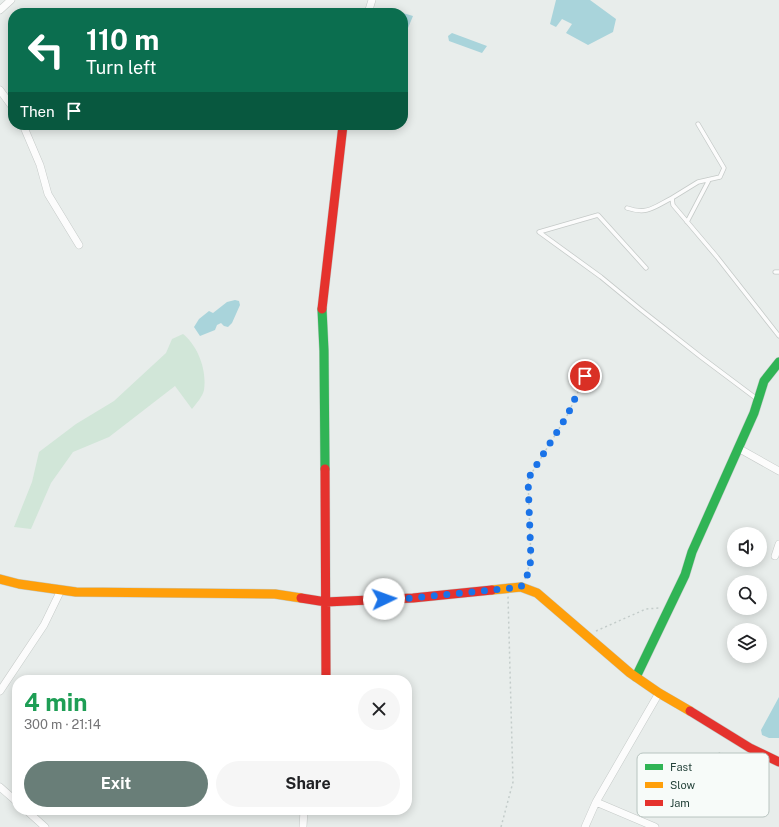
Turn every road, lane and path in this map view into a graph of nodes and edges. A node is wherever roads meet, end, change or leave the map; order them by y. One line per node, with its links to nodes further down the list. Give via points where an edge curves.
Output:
1 (11, 0): 2 (street)
2 (0, 10)
3 (0, 90): 4 (street)
4 (8, 101)
5 (698, 124): 8 (lane, via 724,168 720,177)
6 (25, 130): 12 (street, via 40,165 48,194)
7 (342, 130): 26 (street, via 322,307)
8 (710, 180): 9 (lane, via 698,182); 11 (lane)
9 (675, 196): 10 (lane, via 647,211); 11 (lane, via 672,198 673,205)
10 (627, 208)
11 (687, 222): 14 (lane)
12 (79, 245)
13 (646, 268): 17 (lane, via 598,215 539,232 601,277)
14 (779, 336)
15 (779, 362): 17 (street, via 764,381)
16 (591, 363): 24 (path, via 568,414 528,479 531,560)
17 (758, 400): 18 (street)
18 (738, 448): 19 (street); 27 (street)
19 (779, 471)
20 (779, 544): 21 (street)
21 (775, 556)
22 (0, 579): 25 (street)
23 (508, 587): 24 (street); 26 (street, via 413,598); 45 (path, via 513,782)
24 (521, 587): 28 (street, via 537,593)
25 (60, 590): 26 (street, via 275,594); 31 (street, via 44,625)
26 (326, 602): 29 (street)
27 (669, 608): 28 (path, via 646,609); 30 (street)
28 (587, 635): 30 (street)
29 (326, 675)
30 (636, 677): 32 (street)
31 (0, 691)
32 (659, 693): 33 (street); 40 (street)
33 (752, 749): 34 (path); 35 (street)
34 (750, 753)
35 (760, 753)
36 (769, 757): 37 (street)
37 (779, 762)
38 (0, 786): 39 (street)
39 (12, 797)
40 (596, 802): 46 (street); 47 (street)
41 (32, 815): 43 (street)
42 (304, 815): 44 (street)
43 (45, 827)
44 (303, 827)
45 (502, 827)
46 (585, 827)
47 (655, 827)

